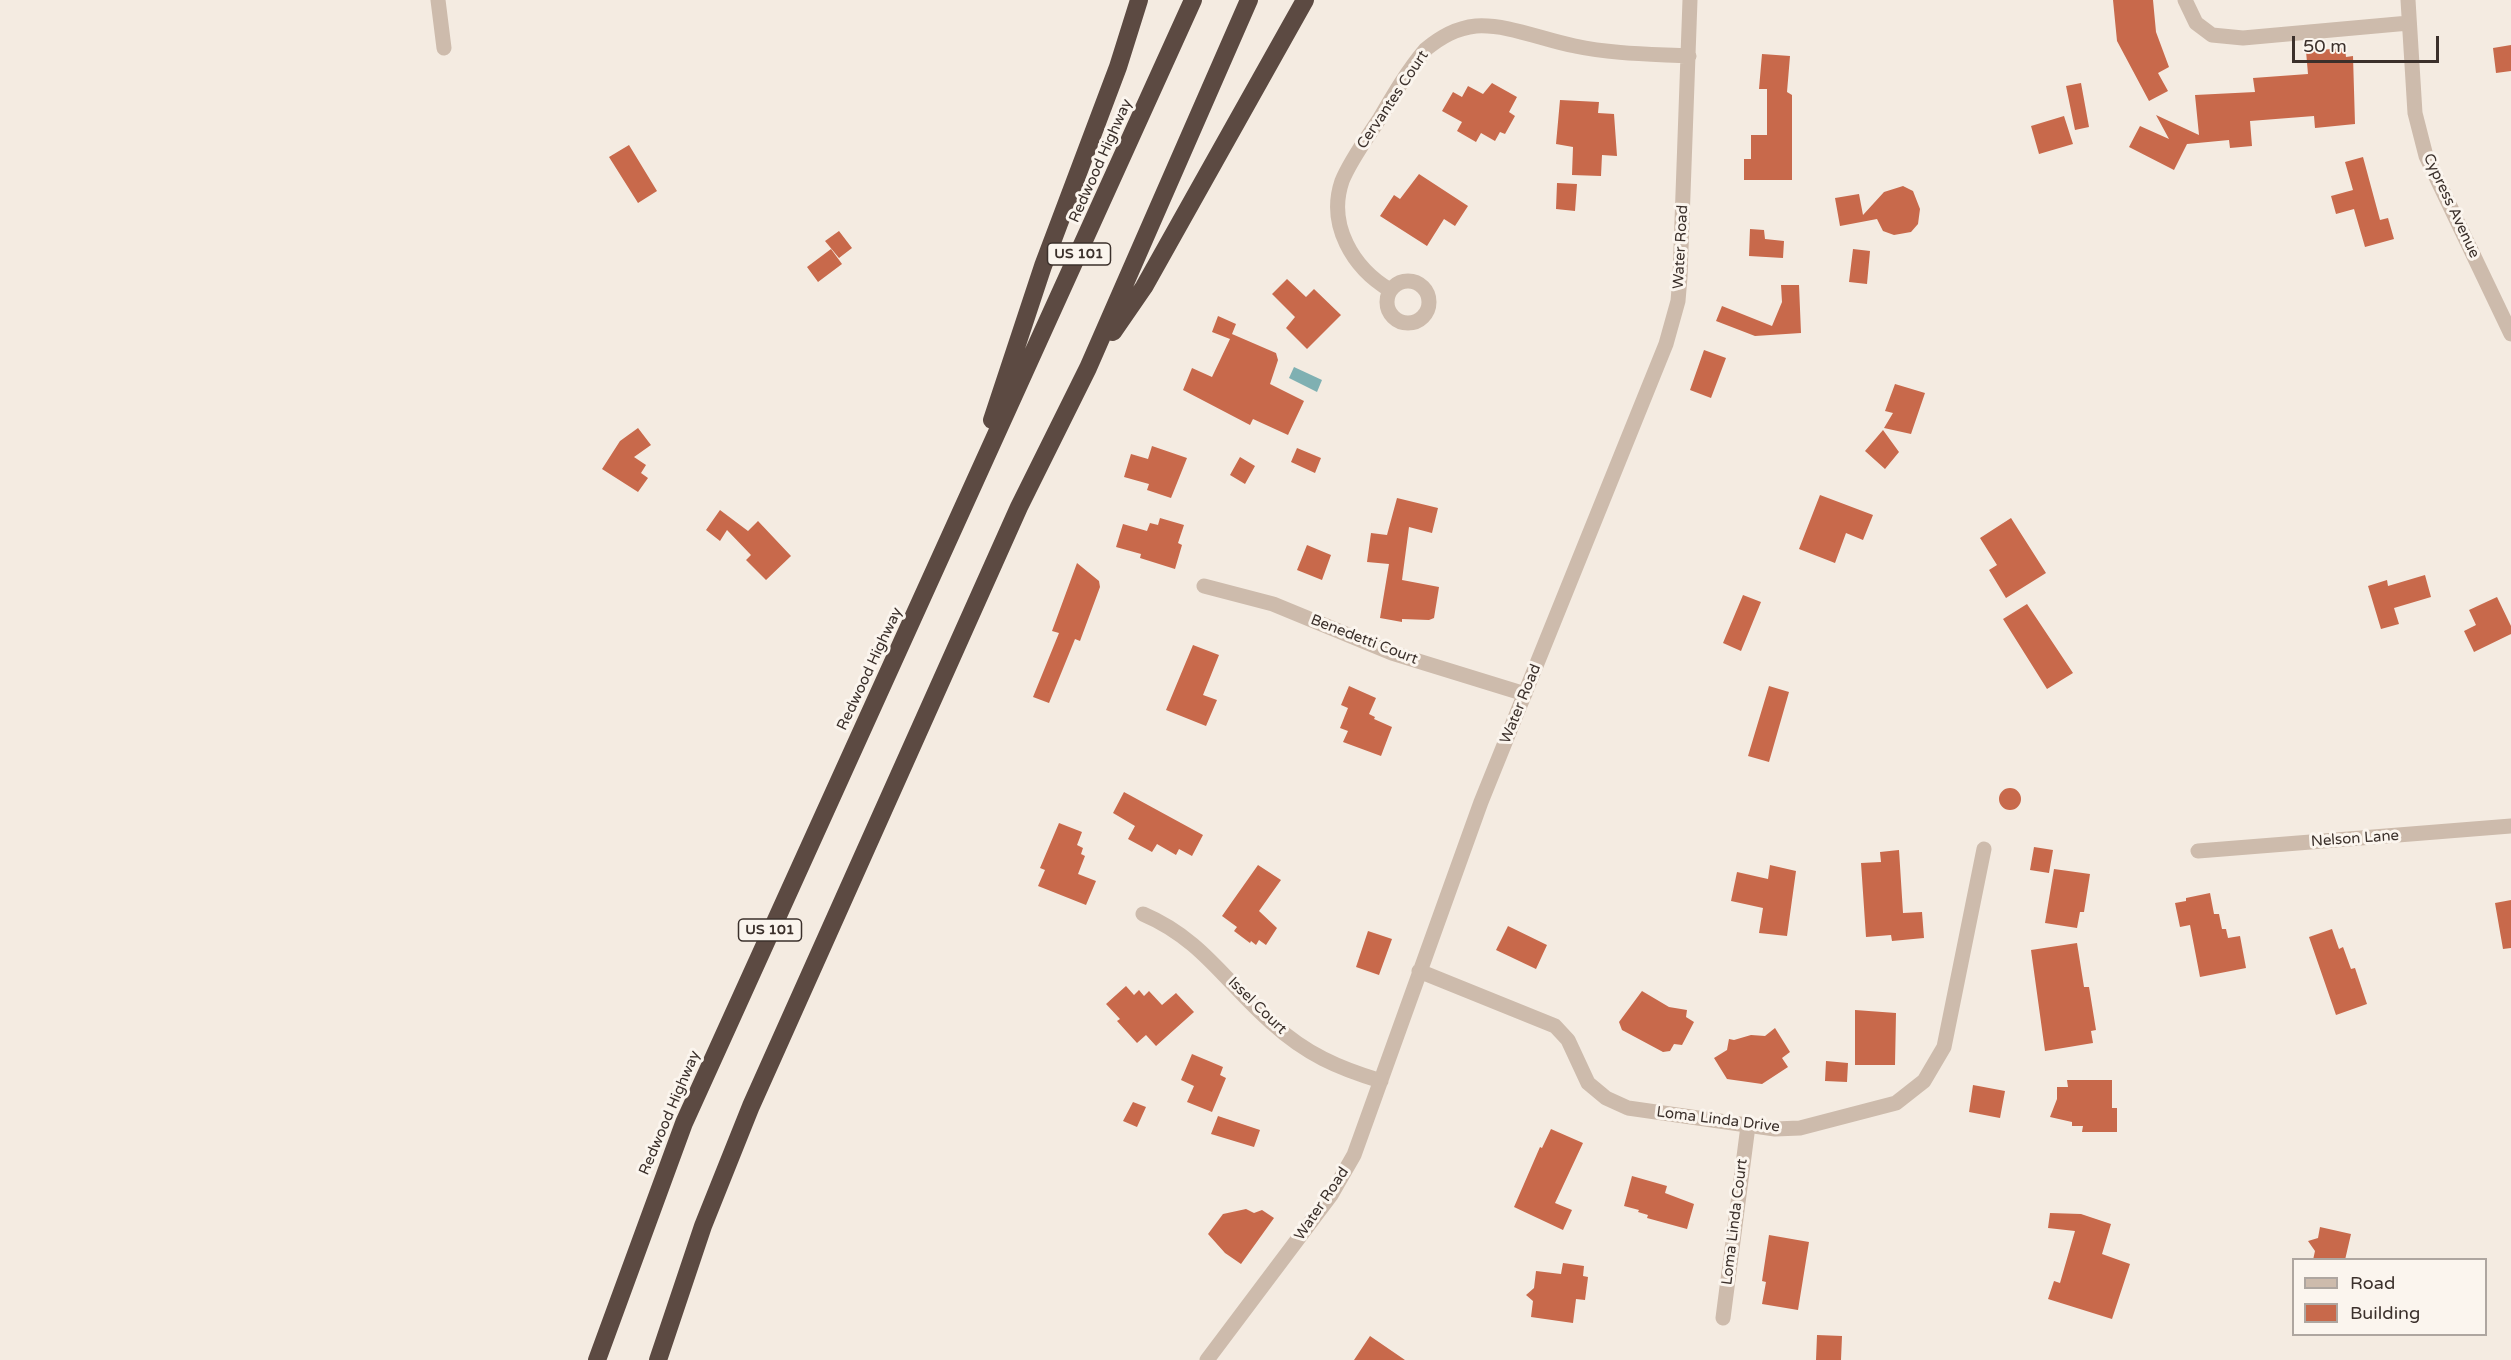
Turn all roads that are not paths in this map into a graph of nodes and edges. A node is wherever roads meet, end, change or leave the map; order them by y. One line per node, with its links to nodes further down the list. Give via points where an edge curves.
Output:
1 (438, 0): 10 (street)
2 (1139, 0): 15 (highway, via 1094,135 1043,266)
3 (1193, 0): 15 (highway, Redwood Highway / US 101)
4 (1249, 0): 14 (highway, US 101)
5 (1305, 0): 14 (highway, via 1144,287)
6 (1690, 0): 11 (street, Water Road)
7 (2185, 0): 9 (street, via 2196,23 2212,35 2243,38)
8 (2408, 0): 9 (street, Cypress Avenue)
9 (2409, 23): 13 (street, Cypress Avenue, via 2415,113 2426,156)
10 (444, 48)
11 (1689, 56): 12 (street, Cervantes Court, via 1602,51 1476,26 1442,36 1411,68 1347,170 1339,196 1340,223 1352,256 1362,270); 17 (street, Water Road, via 1680,277 1673,323)
12 (1390, 290)
13 (2511, 334)
14 (1088, 368): 27 (highway, US 101, via 1019,507 751,1106 703,1226)
15 (963, 507): 26 (highway, Redwood Highway / US 101, via 684,1123)
16 (1204, 585): 17 (street, Benedetti Court, via 1273,604 1392,653)
17 (1525, 694): 22 (street, Water Road)
18 (2511, 826): 20 (street, Nelson Lane)
19 (1984, 849): 24 (street, Loma Linda Drive, via 1948,1035 1940,1058 1924,1081 1906,1097 1880,1108 1800,1128)
20 (2198, 851)
21 (1143, 914): 23 (street, Issel Court, via 1169,925 1192,942 1271,1023 1304,1049 1338,1068)
22 (1419, 971): 23 (street, Water Road); 24 (street, Loma Linda Drive, via 1555,1026 1568,1040 1588,1083 1615,1104)
23 (1381, 1081): 28 (street, Water Road, via 1363,1135 1331,1195)
24 (1748, 1126): 25 (street, Loma Linda Court)
25 (1723, 1318)
26 (597, 1360)
27 (657, 1360)
28 (1207, 1360)

